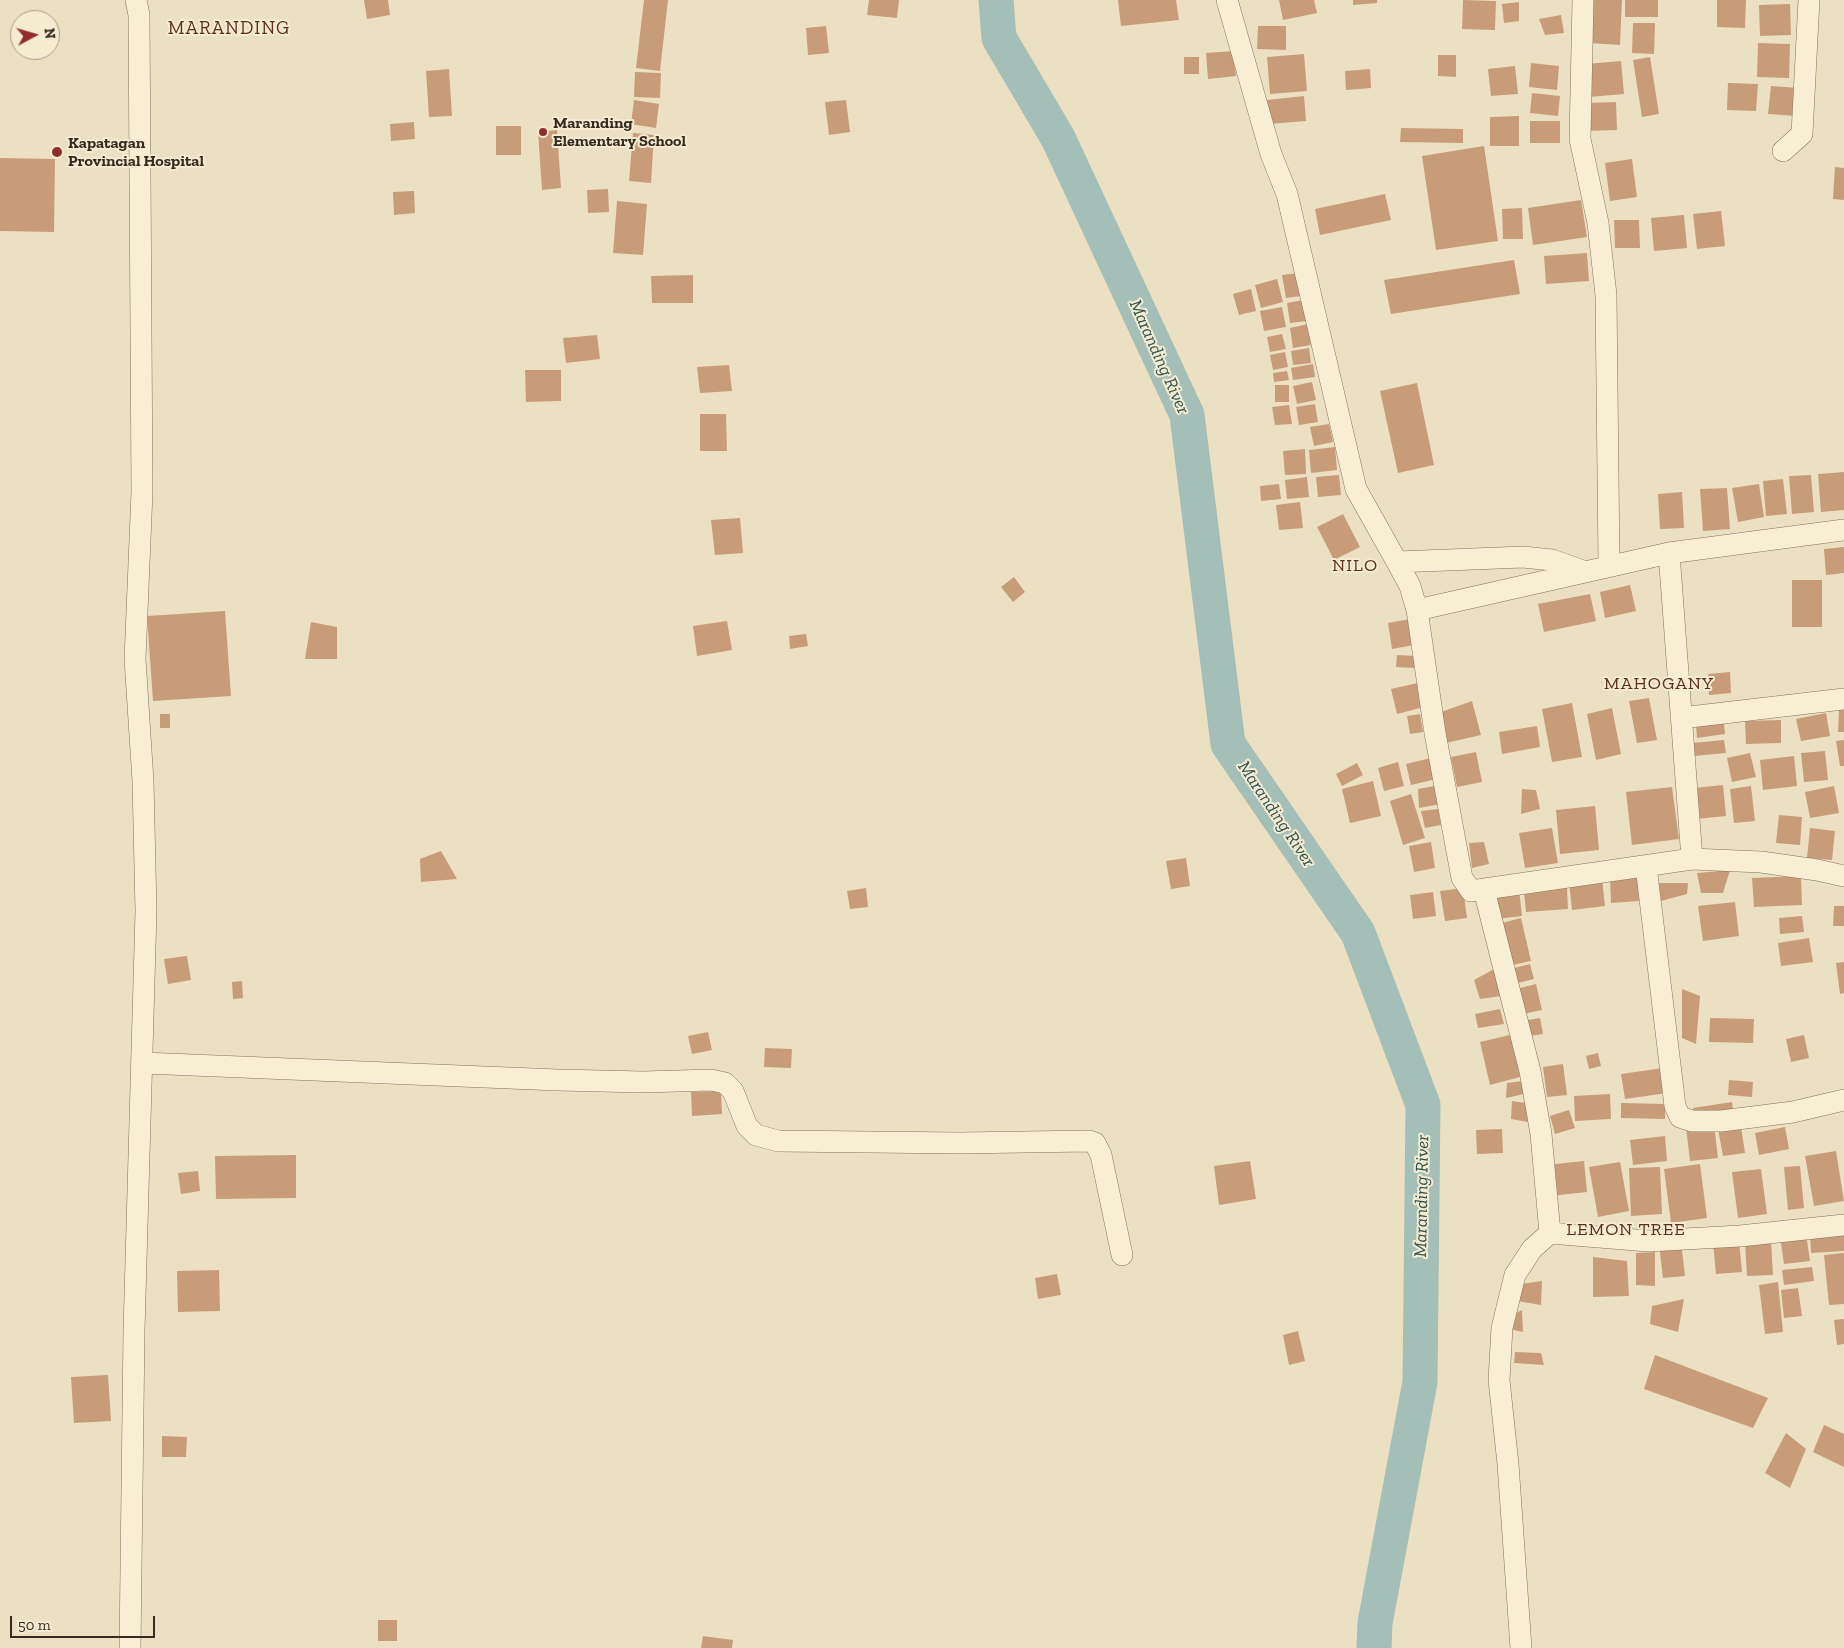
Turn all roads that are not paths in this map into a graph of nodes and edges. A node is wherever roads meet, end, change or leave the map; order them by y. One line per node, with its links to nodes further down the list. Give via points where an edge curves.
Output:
1 (1227, 0): 8 (street, via 1271,154 1288,194 1356,489)
2 (1583, 0): 9 (street, via 1580,139 1598,223 1606,295)
3 (1809, 0): 5 (street, via 1802,134)
4 (140, 5): 18 (street, via 142,492 134,659 145,902)
5 (1783, 151)
6 (1844, 530): 7 (street)
7 (1669, 553): 9 (street); 13 (street)
8 (1397, 562): 10 (street, via 1523,557 1552,560); 11 (street, via 1410,586)
9 (1609, 565): 10 (street)
10 (1583, 572): 11 (street)
11 (1417, 610): 17 (street, via 1435,733 1462,878 1471,891)
12 (1844, 699): 13 (street)
13 (1681, 718): 14 (street)
14 (1692, 859): 15 (street); 16 (street, via 1762,862)
15 (1646, 866): 17 (street); 19 (street, via 1674,1106 1680,1117 1692,1121 1721,1121 1793,1112)
16 (1844, 876)
17 (1484, 890): 21 (street, via 1530,1071 1541,1134)
18 (143, 1063): 22 (street, via 558,1080 711,1080 725,1083 733,1091 747,1126 756,1135 778,1141 1089,1141 1095,1143 1101,1155); 23 (street, via 134,1341)
19 (1844, 1100)
20 (1844, 1225): 21 (street, via 1740,1236 1648,1241)
21 (1550, 1233): 24 (street, via 1532,1249 1515,1274 1502,1328 1499,1380)
22 (1122, 1255)
23 (130, 1648)
24 (1521, 1648)

